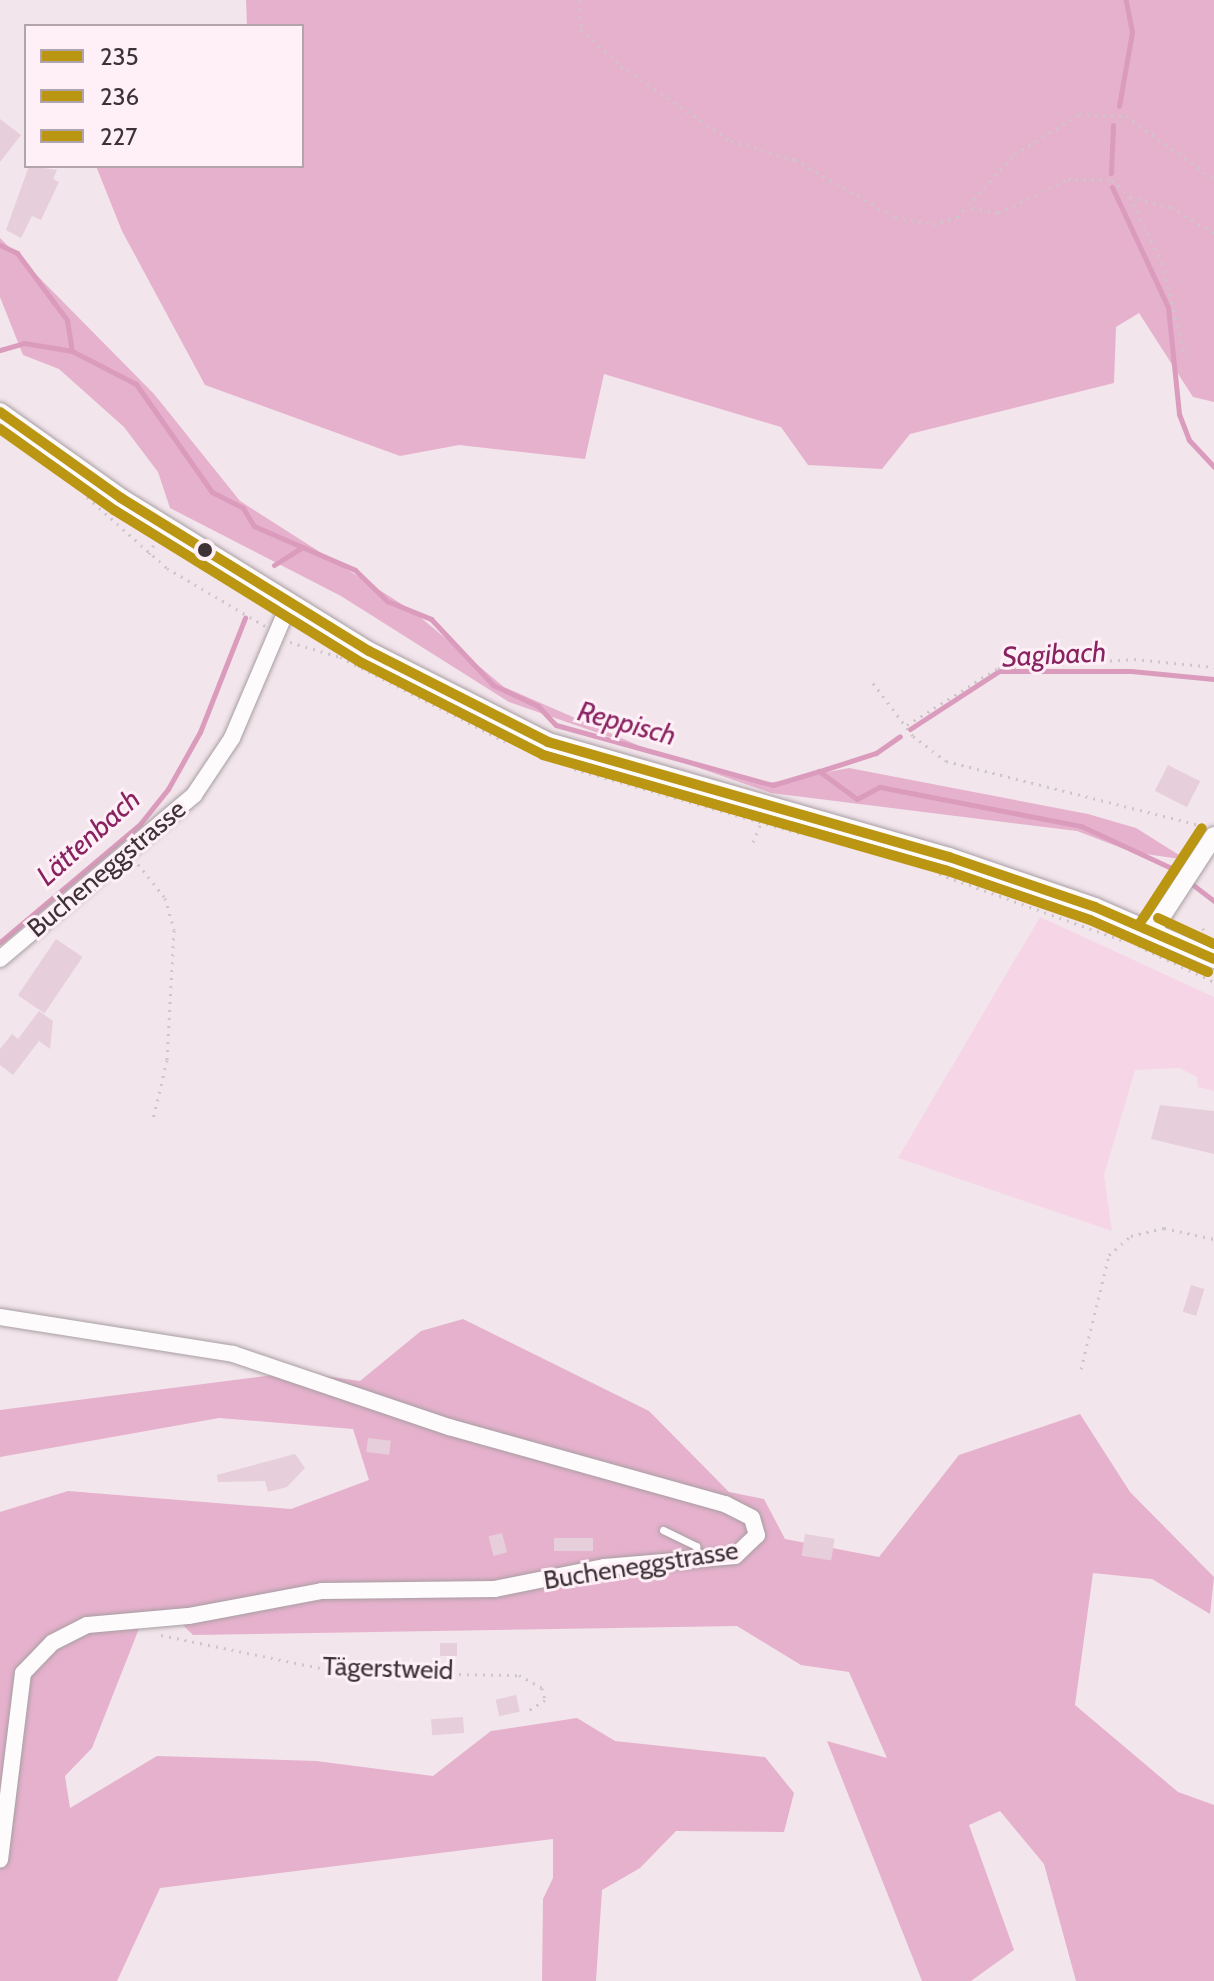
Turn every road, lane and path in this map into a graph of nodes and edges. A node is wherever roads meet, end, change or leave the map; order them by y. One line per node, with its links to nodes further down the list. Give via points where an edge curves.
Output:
1 (580, 0): 4 (path, via 581,29 621,66 731,141 795,160 895,217 933,224)
2 (1214, 179): 4 (path, via 1126,116 1079,114 1015,154)
3 (1130, 197): 4 (path, via 1112,180 1068,179 999,213); 5 (path, via 1171,207); 6 (path, via 1162,263)
4 (972, 208)
5 (1214, 233)
6 (1185, 357)
7 (0, 412): 11 (main road)
8 (76, 489): 10 (path)
9 (155, 542): 10 (path)
10 (149, 554): 12 (path)
11 (290, 602): 12 (street, Bucheneggstrasse); 16 (main road, via 406,672 548,742)
12 (271, 633): 19 (street, Bucheneggstrasse, via 241,718 208,777)
13 (1214, 667): 15 (path, via 1134,659 998,668)
14 (873, 683): 15 (path)
15 (906, 726): 17 (path, via 946,761)
16 (765, 808): 18 (path); 20 (main road, via 949,857)
17 (1214, 833): 20 (main road)
18 (753, 842)
19 (131, 854): 21 (street, Bucheneggstrasse); 23 (path, via 165,898 174,930 167,1060)
20 (1152, 931): 22 (main road)
21 (0, 959)
22 (1214, 959)
23 (153, 1119)
24 (1214, 1239): 26 (path, via 1164,1228 1131,1236 1109,1255)
25 (0, 1317): 28 (street, Bucheneggstrasse, via 233,1354 449,1427 725,1504 757,1526 745,1553)
26 (1081, 1369)
27 (663, 1530): 28 (lane, via 696,1546)
28 (698, 1558): 31 (street, Bucheneggstrasse, via 495,1589 322,1591 188,1616 87,1625 52,1643 23,1673)
29 (149, 1632): 30 (path, Tägerstweid, via 339,1672 519,1675 542,1688 545,1700)
30 (525, 1713)
31 (0, 1860)

